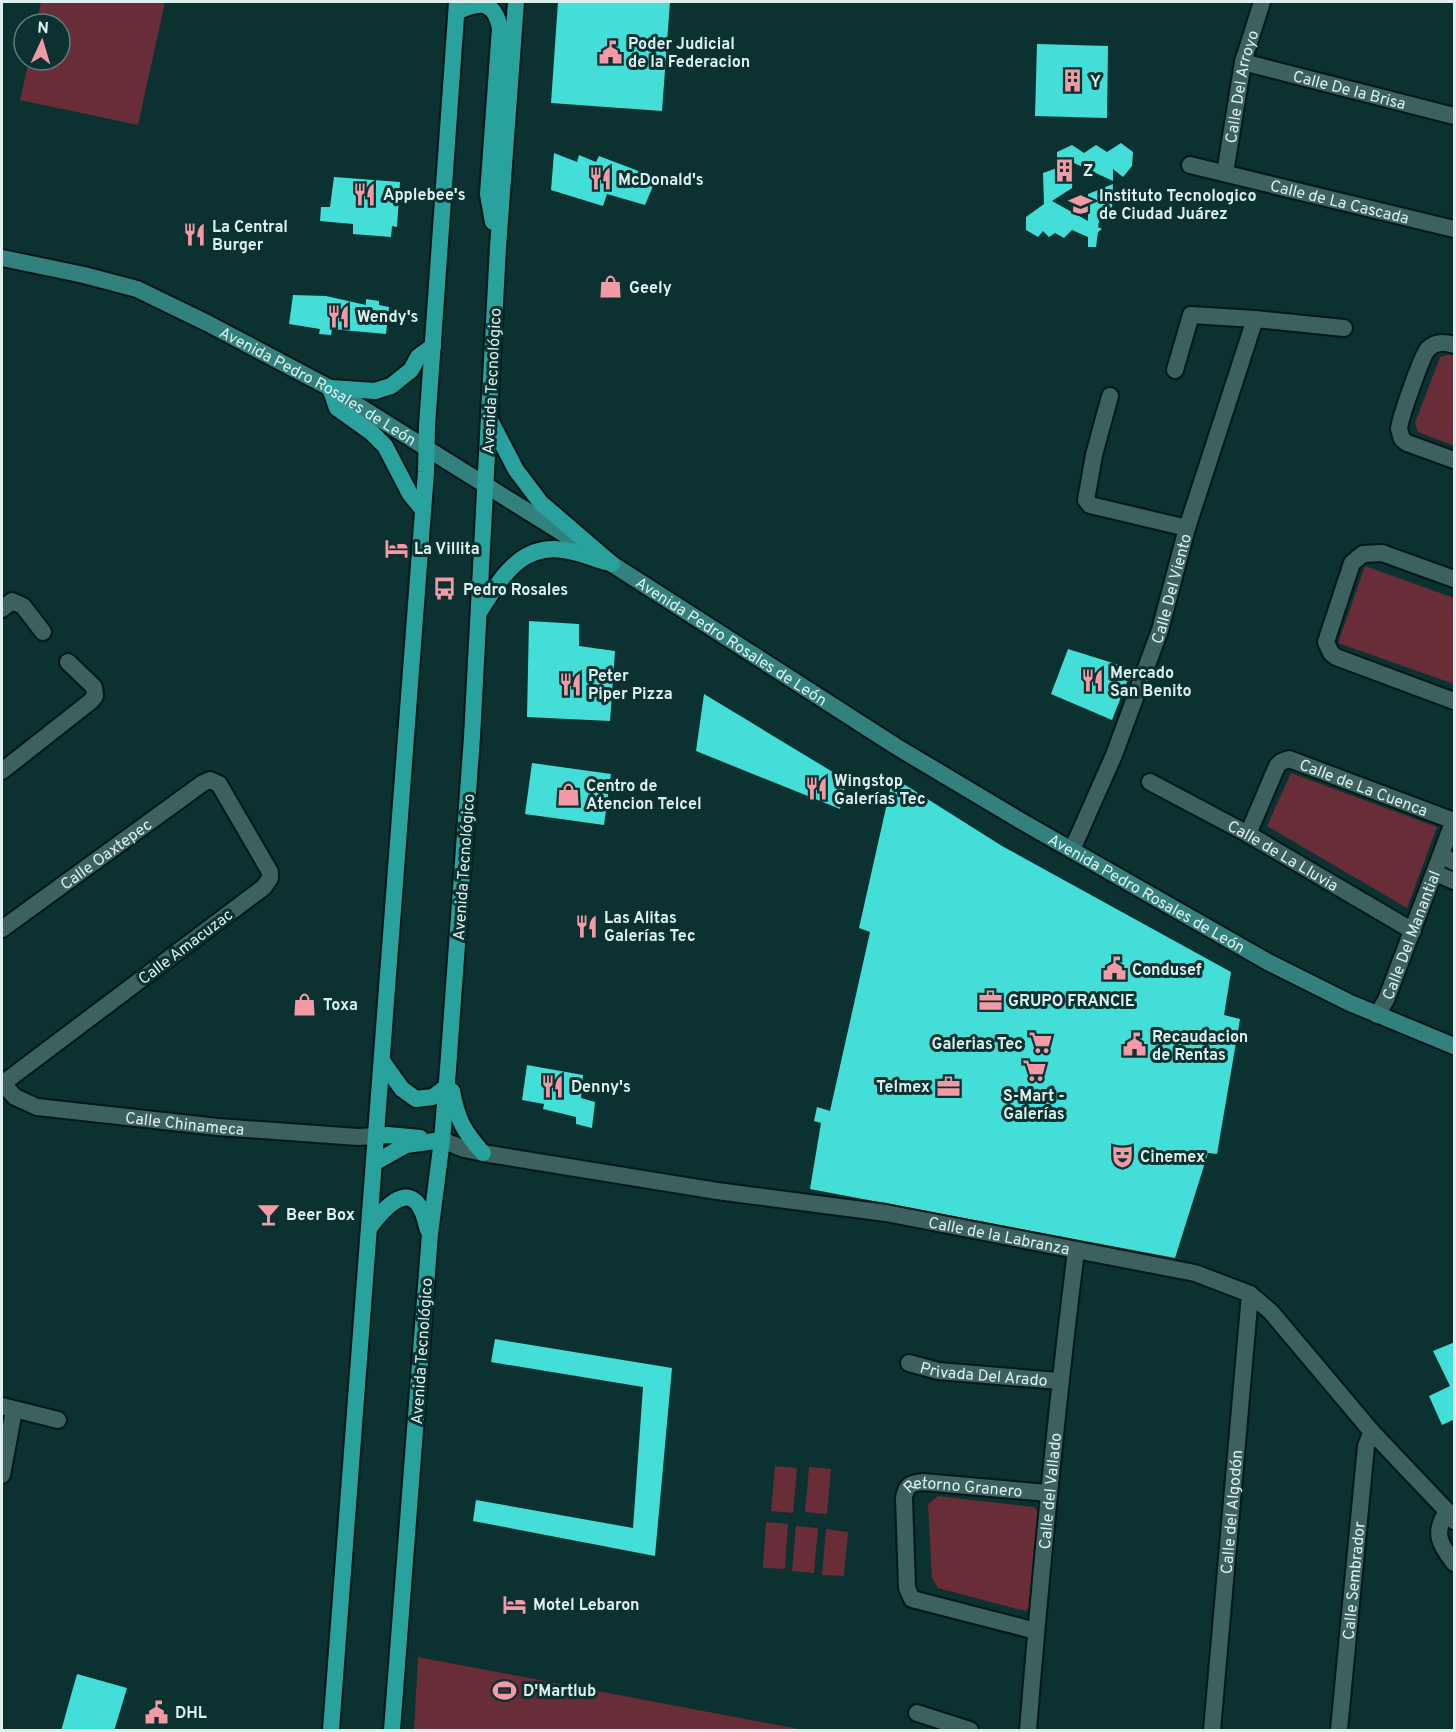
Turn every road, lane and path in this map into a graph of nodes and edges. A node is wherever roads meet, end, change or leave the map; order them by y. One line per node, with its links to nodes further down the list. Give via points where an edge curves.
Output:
1 (516, 2): 9 (main road, Avenida Tecnológico)
2 (1262, 2): 4 (street, Calle Del Arroyo)
3 (457, 7): 9 (main road, via 481,3 489,6 497,15 500,28 488,195); 14 (main road)
4 (1243, 62): 5 (street, Calle De la Brisa); 7 (street, Calle Del Arroyo)
5 (1455, 116)
6 (1190, 165): 7 (street, Calle de La Cascada)
7 (1225, 173): 8 (street, Calle de La Cascada)
8 (1455, 229)
9 (498, 247): 18 (main road, Avenida Tecnológico)
10 (2, 258): 16 (main road, Avenida Pedro Rosales de León, via 144,292)
11 (1255, 319): 12 (street); 15 (street, via 1191,315); 23 (street, Calle Del Viento)
12 (1344, 328)
13 (1455, 345): 20 (street, via 1436,343 1425,352 1399,429 1407,443)
14 (433, 346): 16 (main road, via 391,386 375,391); 19 (main road)
15 (1175, 370)
16 (330, 388): 19 (main road, Avenida Pedro Rosales de León); 22 (main road, via 337,408 385,446 410,494)
17 (1110, 396): 23 (street, via 1086,501)
18 (489, 420): 21 (main road, Avenida Tecnológico); 24 (main road, via 516,470 541,502)
19 (426, 449): 21 (main road, Avenida Pedro Rosales de León); 22 (main road)
20 (1455, 460)
21 (484, 484): 24 (main road, Avenida Pedro Rosales de León); 27 (main road, Avenida Tecnológico)
22 (423, 510): 44 (main road)
23 (1187, 528): 36 (street, Calle Del Viento, via 1160,630 1114,755)
24 (612, 564): 27 (main road, via 568,550 546,549 530,554 501,578); 36 (main road, Avenida Pedro Rosales de León, via 897,747)
25 (1455, 579): 30 (street, via 1382,554 1363,554 1352,563 1326,642 1336,657)
26 (7, 605): 28 (street, via 23,606)
27 (480, 612): 45 (main road, Avenida Tecnológico)
28 (43, 632)
29 (68, 662): 31 (street, via 94,687 92,701)
30 (1455, 701)
31 (2, 771)
32 (210, 780): 40 (street, Calle Oaxtepec); 46 (street, Calle Amacuzac, via 219,784 269,867 269,881)
33 (1150, 782): 35 (street, Calle de La Lluvia)
34 (1454, 820): 35 (street, Calle de La Cuenca, via 1290,759 1276,766); 37 (street, Calle Del Manantial)
35 (1248, 834): 41 (street, Calle de La Lluvia)
36 (1072, 850): 42 (main road, Avenida Pedro Rosales de León, via 1268,962)
37 (1448, 859): 38 (street, Calle Del Manantial)
38 (1435, 873): 39 (street); 41 (street, Calle Del Manantial)
39 (1455, 881)
40 (2, 929)
41 (1413, 931): 42 (street, Calle Del Manantial)
42 (1377, 1015): 43 (main road, Avenida Pedro Rosales de León)
43 (1455, 1046)
44 (382, 1061): 47 (main road, via 402,1089 416,1099 433,1097); 48 (main road)
45 (448, 1069): 47 (main road, Avenida Tecnológico); 50 (main road, via 461,1125)
46 (2, 1083): 48 (street, Calle Chinameca, via 15,1097 37,1107 218,1127)
47 (446, 1087): 49 (main road, Avenida Tecnológico)
48 (376, 1136): 49 (main road); 51 (main road)
49 (442, 1140): 50 (street, Calle de la Labranza); 51 (main road, via 406,1145); 53 (main road, Avenida Tecnológico)
50 (483, 1153): 54 (street, Calle de la Labranza, via 886,1214)
51 (374, 1163): 52 (main road)
52 (370, 1227): 53 (main road, via 392,1202 410,1199 422,1209); 67 (main road)
53 (430, 1234): 68 (main road, Avenida Tecnológico)
54 (1076, 1251): 55 (street, Calle de la Labranza, via 1195,1273); 57 (street, Calle del Vallado)
55 (1250, 1294): 60 (street, Calle de la Labranza, via 1271,1312); 71 (street, Calle del Algodón)
56 (909, 1363): 57 (street, Privada Del Arado, via 938,1371)
57 (1059, 1381): 62 (street, Calle del Vallado)
58 (8, 1408): 59 (street); 61 (street)
59 (58, 1420)
60 (1372, 1432): 63 (street, Calle de la Labranza); 72 (street, Calle Sembrador, via 1366,1446)
61 (2, 1475)
62 (1048, 1493): 65 (street, Calle del Vallado); 65 (street, Retorno Granero, via 923,1482 908,1486 904,1498 908,1588 912,1599)
63 (1451, 1516): 64 (street, via 1440,1522 1438,1533)
64 (1455, 1563)
65 (1036, 1631): 70 (street, Calle del Vallado)
66 (917, 1713): 69 (street)
67 (331, 1731)
68 (392, 1731)
69 (970, 1731)
70 (1028, 1731)
71 (1212, 1731)
72 (1339, 1731)

